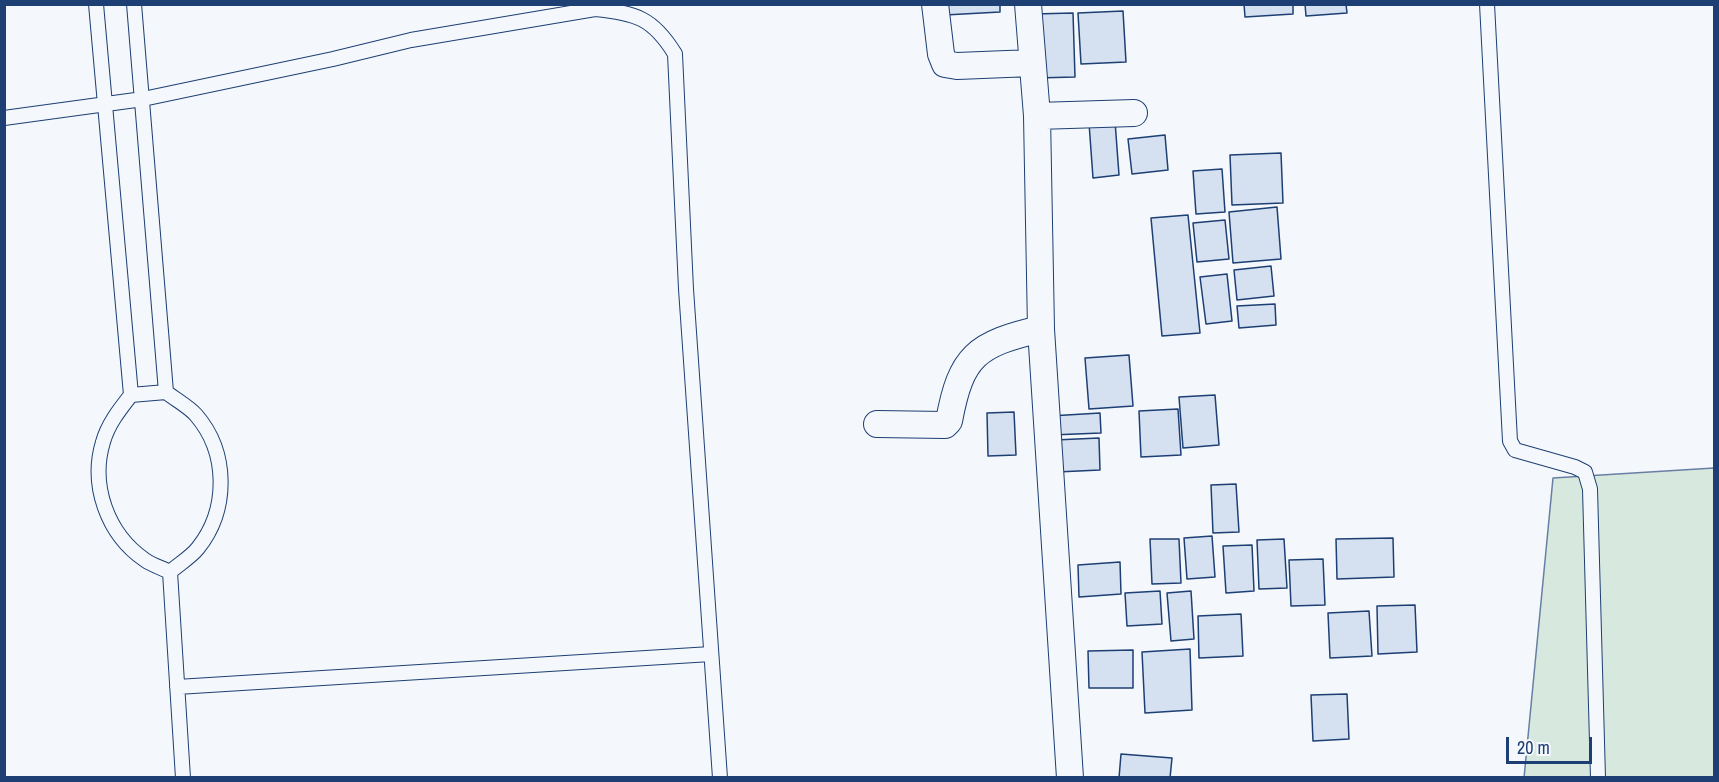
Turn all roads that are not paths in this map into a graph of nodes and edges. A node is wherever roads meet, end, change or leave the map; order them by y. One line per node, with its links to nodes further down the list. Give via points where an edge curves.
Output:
1 (96, 4): 8 (lane)
2 (134, 4): 7 (lane)
3 (935, 4): 6 (street, via 945,64)
4 (1028, 4): 6 (street)
5 (1486, 4): 22 (lane, via 1510,441 1515,450 1585,472 1590,489)
6 (1032, 63): 10 (street)
7 (144, 99): 8 (lane); 13 (lane); 17 (lane, via 411,40 595,9 623,11 642,18 663,34 675,54 686,289)
8 (106, 103): 11 (lane); 14 (lane)
9 (1134, 113): 10 (street)
10 (1037, 116): 12 (street)
11 (4, 118)
12 (1041, 329): 15 (street, via 1010,336 974,357 956,387 945,426); 21 (street)
13 (166, 393): 14 (lane); 16 (lane, via 196,415 215,446 222,481 216,517 198,549)
14 (131, 395): 16 (lane, via 114,416 103,441 98,467 100,494 109,520 124,542 145,560)
15 (877, 424)
16 (170, 572): 18 (lane)
17 (711, 654): 18 (lane); 20 (lane)
18 (177, 687): 19 (lane)
19 (183, 777)
20 (720, 777)
21 (1070, 777)
22 (1598, 777)

